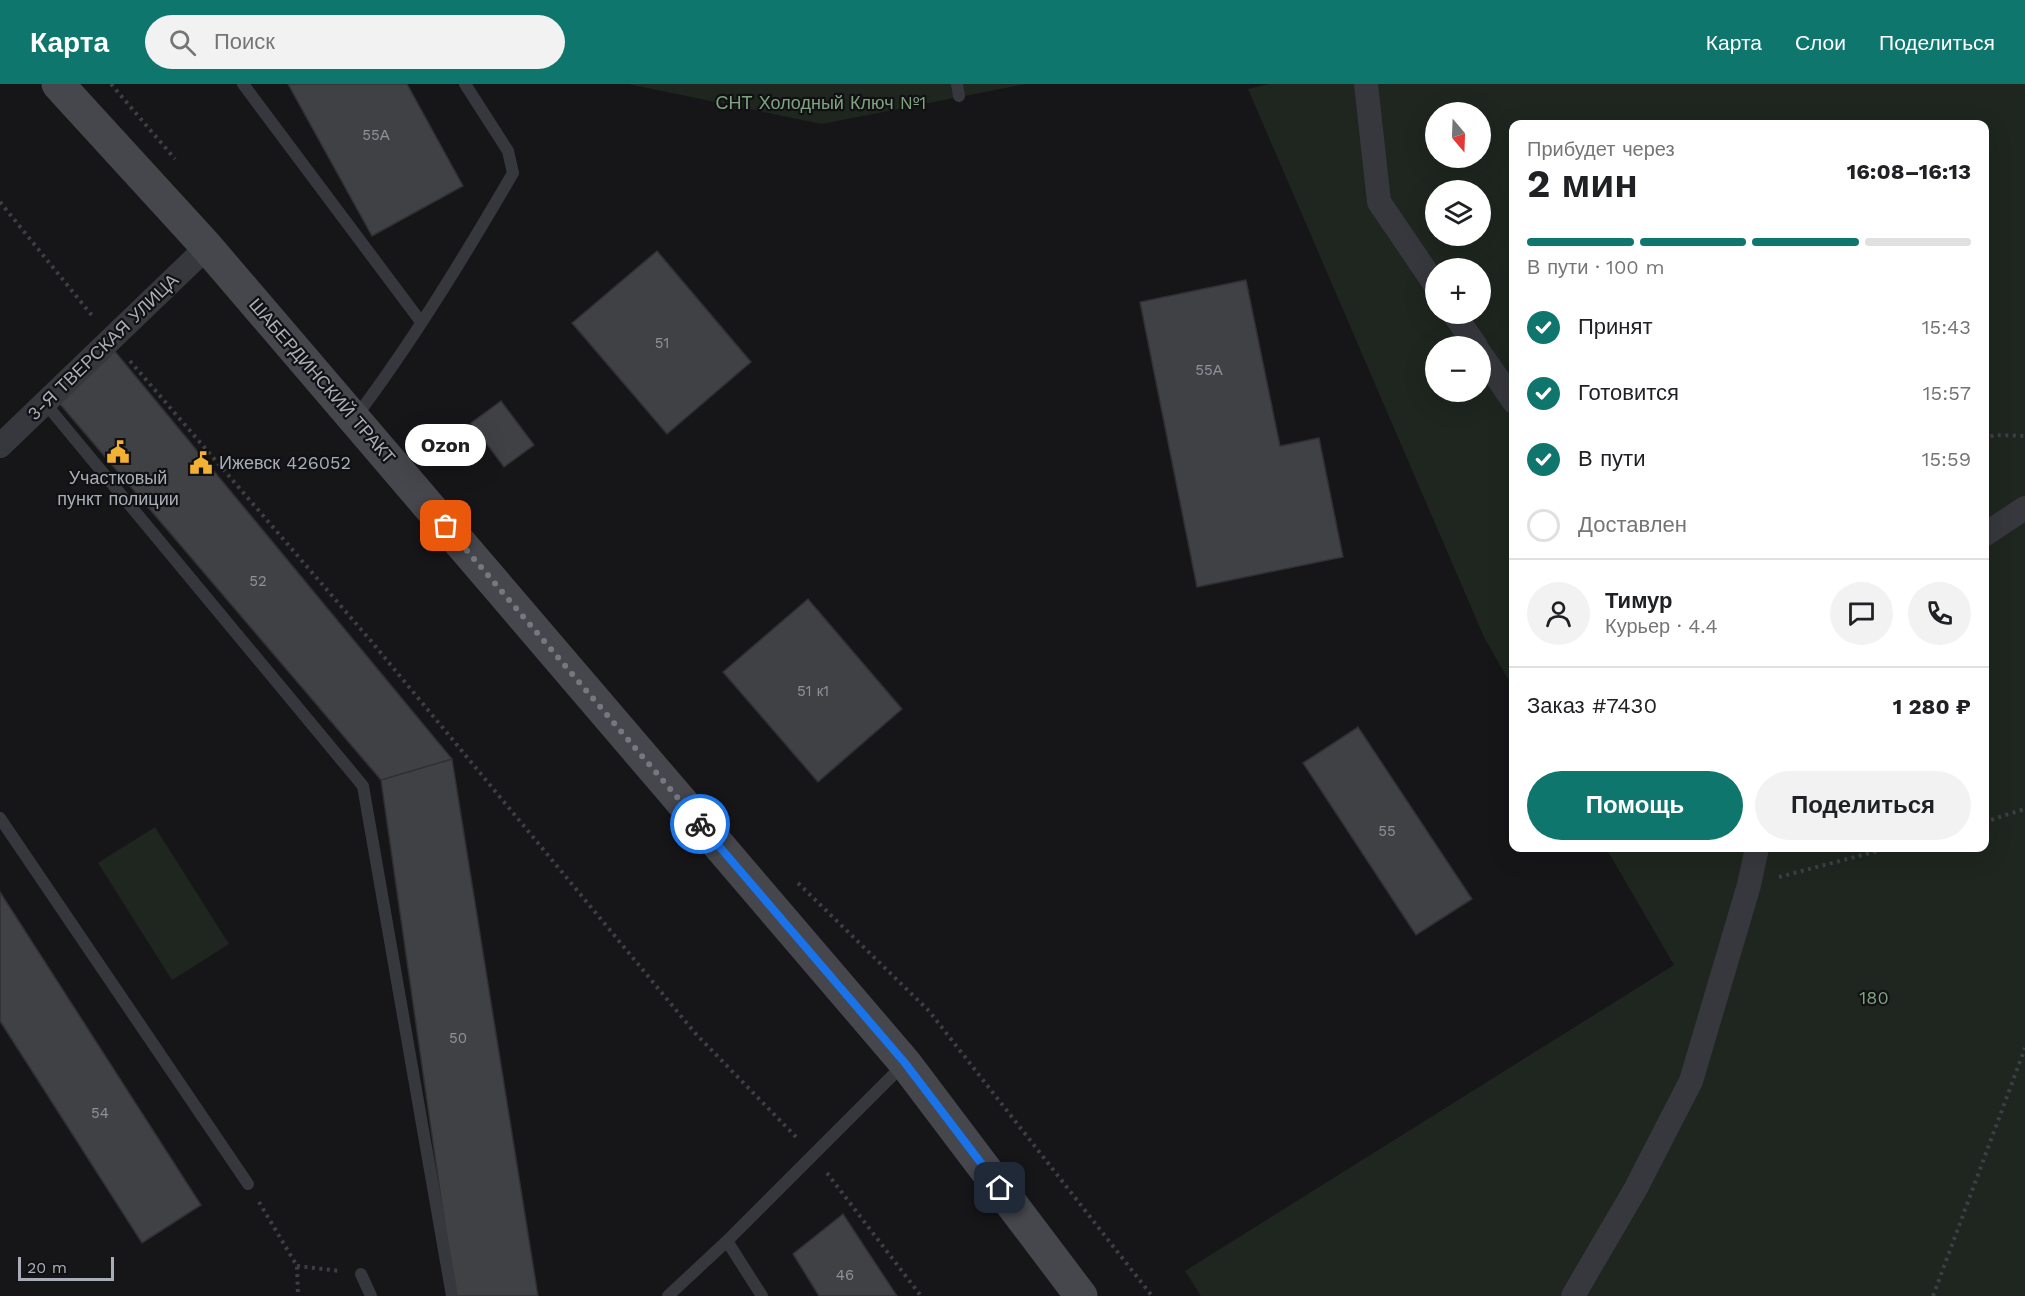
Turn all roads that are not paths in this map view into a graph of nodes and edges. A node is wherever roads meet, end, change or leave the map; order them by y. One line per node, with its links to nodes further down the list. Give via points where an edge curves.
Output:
1 (58, 84): 5 (main road, ШАБЕРДИНСКИЙ ТРАКТ)
2 (243, 84): 7 (lane)
3 (465, 84): 7 (lane, via 507,151 513,173)
4 (1366, 84): 6 (street, via 1379,202)
5 (207, 247): 10 (street, 3-Я ТВЕРСКАЯ УЛИЦА); 11 (main road, ШАБЕРДИНСКИЙ ТРАКТ)
6 (1425, 270)
7 (421, 322): 11 (lane)
8 (1491, 369): 9 (street)
9 (1509, 395)
10 (45, 403): 12 (street, 3-Я ТВЕРСКАЯ УЛИЦА); 24 (lane, via 363,786)
11 (354, 419): 19 (main road, ШАБЕРДИНСКИЙ ТРАКТ)
12 (0, 446)
13 (2025, 508): 14 (street)
14 (1989, 532)
15 (0, 818): 20 (lane)
16 (1743, 852): 18 (street)
17 (1756, 852): 18 (street)
18 (1749, 885): 28 (street, via 1690,1081 1636,1188)
19 (905, 1063): 21 (lane); 27 (main road, ШАБЕРДИНСКИЙ ТРАКТ)
20 (248, 1184)
21 (727, 1241): 25 (lane); 26 (lane)
22 (362, 1274): 23 (lane)
23 (371, 1296)
24 (452, 1296)
25 (668, 1296)
26 (762, 1296)
27 (1081, 1296)
28 (1573, 1296)

